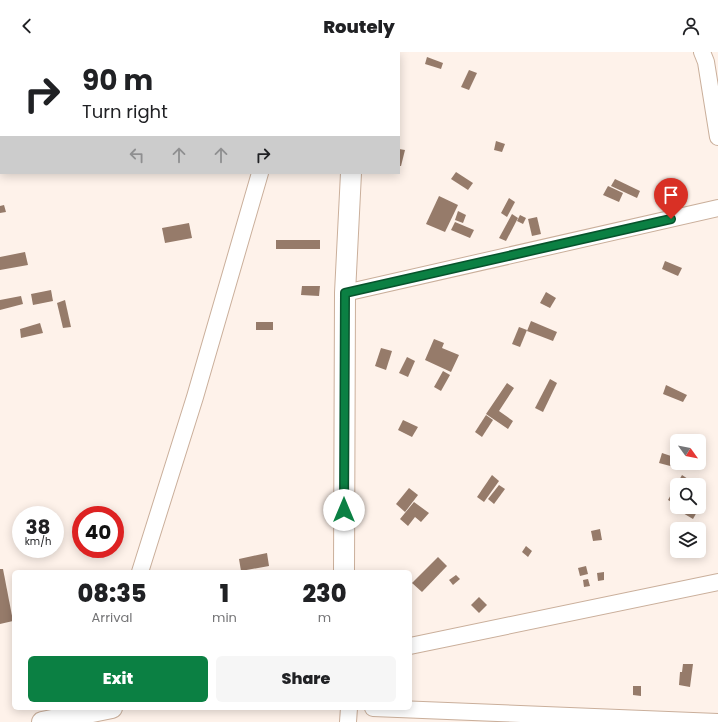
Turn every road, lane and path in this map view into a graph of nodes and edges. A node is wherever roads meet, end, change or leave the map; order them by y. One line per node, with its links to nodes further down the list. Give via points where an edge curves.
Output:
1 (702, 52): 2 (street, via 706,62)
2 (718, 137)
3 (260, 174): 7 (street, via 197,390)
4 (352, 174): 6 (street)
5 (718, 208): 6 (street)
6 (345, 293): 8 (street)
7 (141, 570)
8 (344, 570)
9 (718, 582): 10 (street)
10 (412, 646)
11 (105, 710): 14 (street)
12 (349, 710): 16 (street)
13 (412, 710): 17 (street)
14 (90, 714): 15 (street)
15 (42, 722)
16 (348, 722)
17 (718, 722)

